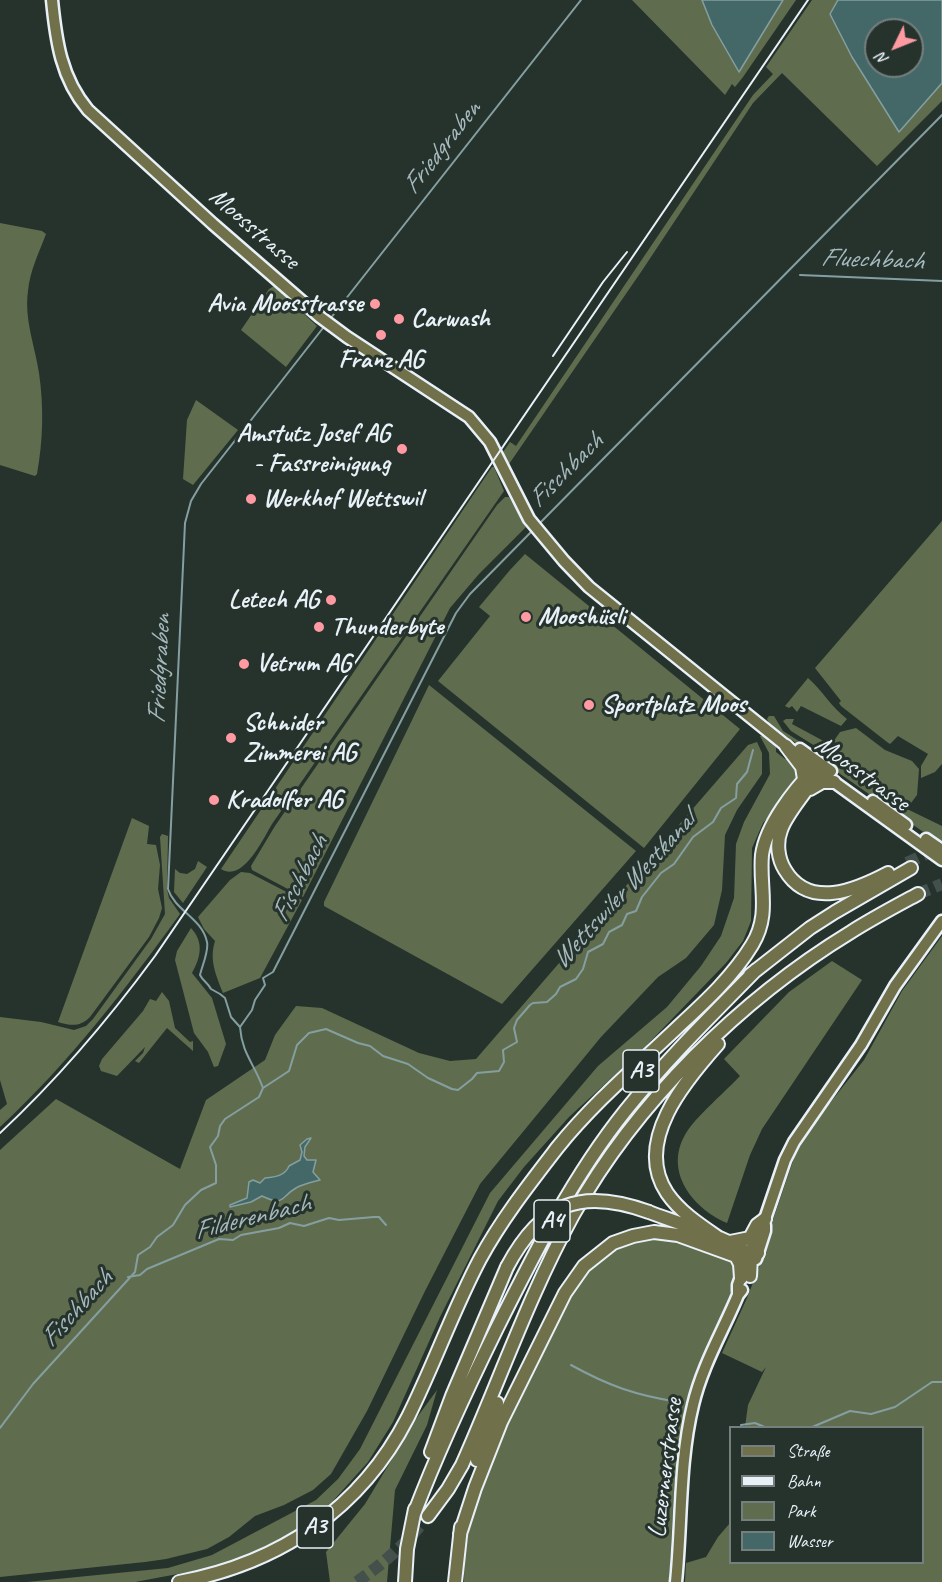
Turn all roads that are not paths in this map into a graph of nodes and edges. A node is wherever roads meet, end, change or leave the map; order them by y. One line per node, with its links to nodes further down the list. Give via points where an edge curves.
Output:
1 (52, 0): 2 (main road, Moosstrasse, via 63,67 88,110 320,317 469,417 490,442 531,521 564,561 613,608)
2 (762, 725): 3 (main road, Moosstrasse); 4 (main road, Moosstrasse)
3 (786, 747): 4 (main road, Moosstrasse); 6 (highway, via 802,767)
4 (818, 768): 5 (main road, Moosstrasse); 6 (highway); 7 (main road, Moosstrasse)
5 (834, 782): 6 (highway); 7 (main road, Moosstrasse)
6 (806, 785): 10 (highway, A4, via 778,842 783,866 791,879 813,892 827,894 852,890 909,866 835,912); 12 (highway, via 779,814 767,835 762,858 762,917 748,952 700,1006 574,1128)
7 (941, 856)
8 (918, 894): 11 (highway, A4, via 850,932)
9 (942, 921): 13 (main road, Luzernerstrasse, via 794,1142)
10 (756, 970): 12 (highway, A3, via 718,999 641,1071); 18 (highway, A4, via 649,1083 574,1185 490,1342)
11 (765, 993): 14 (highway, via 688,1083 663,1123 656,1145 657,1173 667,1192 687,1214); 17 (highway, A4, via 669,1084 611,1155 573,1215)
12 (534, 1179): 21 (highway, A3, via 489,1243 407,1418 361,1485 327,1517 283,1548 225,1571)
13 (765, 1219): 14 (highway, via 750,1238); 15 (main road, Luzernerstrasse)
14 (724, 1240): 15 (highway); 18 (highway, bridge, via 604,1200 565,1206 534,1227 507,1266 440,1426)
15 (748, 1256): 16 (main road, Luzernerstrasse); 16 (highway, via 741,1269); 20 (highway, via 654,1232 613,1243 584,1266 566,1293 501,1422)
16 (745, 1277): 24 (main road, Luzernerstrasse, via 707,1362 693,1405)
17 (528, 1310): 19 (highway, A4, via 462,1465); 20 (highway, A4, via 470,1484)
18 (414, 1514): 22 (highway, A4)
19 (428, 1516)
20 (460, 1534): 23 (highway, A4)
21 (180, 1582)
22 (405, 1582)
23 (455, 1582)
24 (676, 1582)

